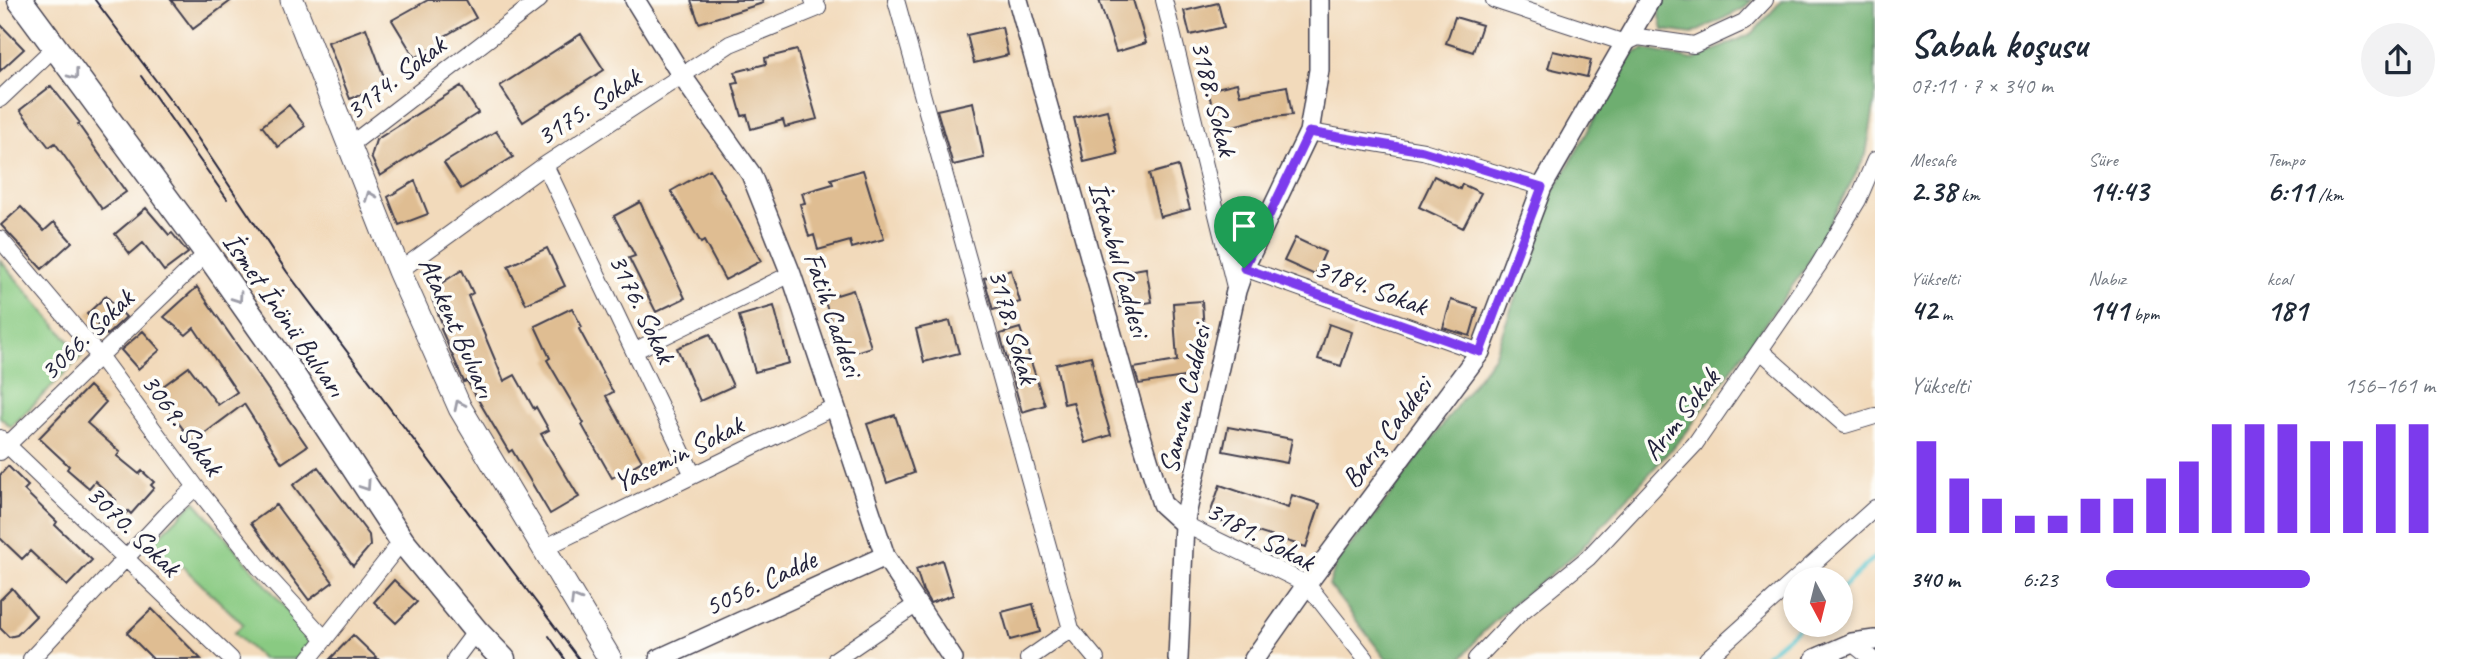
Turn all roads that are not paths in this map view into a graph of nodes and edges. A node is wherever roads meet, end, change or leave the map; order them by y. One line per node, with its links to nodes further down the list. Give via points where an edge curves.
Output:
1 (20, 0): 15 (main road, İsmet İnönü Bulvarı)
2 (292, 0): 19 (main road, Atakent Bulvarı)
3 (539, 0): 19 (street, 3174. Sokak)
4 (635, 0): 16 (street, Fatih Caddesi)
5 (896, 0): 46 (street, 3178. Sokak)
6 (1018, 0): 39 (street, İstanbul Caddesi, via 1162,505)
7 (1164, 0): 28 (street, 3188. Sokak)
8 (1319, 0): 18 (street, Samsun Caddesi, via 1319,70)
9 (1494, 0): 14 (street)
10 (1765, 0): 13 (street, via 1744,22 1694,45)
11 (1648, 3): 13 (street, via 1648,23); 14 (street, Barış Caddesi)
12 (816, 4): 16 (street, 3175. Sokak, via 730,44)
13 (1656, 38): 14 (street, via 1638,37)
14 (1625, 43): 22 (street, Barış Caddesi)
15 (54, 48): 17 (street); 24 (main road, İsmet İnönü Bulvarı, one-way to 24)
16 (682, 76): 21 (street, 3175. Sokak); 27 (street, Fatih Caddesi, via 751,174)
17 (0, 99)
18 (1309, 132): 22 (street, via 1423,151); 25 (street, Samsun Caddesi)
19 (350, 145): 26 (main road, Atakent Bulvarı, one-way to 19)
20 (1875, 160): 30 (street, Arım Sokak, via 1858,200)
21 (545, 165): 26 (street, 3175. Sokak); 29 (street, 3176. Sokak)
22 (1542, 187): 31 (street, Barış Caddesi)
23 (0, 239): 32 (street, 3069. Sokak)
24 (207, 253): 32 (street, 3066. Sokak); 40 (main road, İsmet İnönü Bulvarı, one-way to 40)
25 (1244, 268): 28 (street, Samsun Caddesi); 31 (street, 3184. Sokak)
26 (399, 271): 41 (main road, Atakent Bulvarı, one-way to 26, via 460,408)
27 (791, 274): 29 (street); 33 (street, Fatih Caddesi)
28 (1236, 291): 39 (street, Samsun Caddesi)
29 (635, 351): 36 (street, 3176. Sokak)
30 (1761, 351): 34 (street, via 1845,425); 65 (street, Arım Sokak, via 1695,444 1588,558 1520,613)
31 (1480, 352): 44 (street, Barış Caddesi)
32 (100, 357): 35 (street, 3066. Sokak); 37 (street, 3069. Sokak)
33 (836, 406): 36 (street, Yasemin Sokak); 42 (street, Fatih Caddesi)
34 (1875, 416)
35 (2, 445): 43 (street, 3070. Sokak)
36 (693, 475): 41 (street, Yasemin Sokak)
37 (196, 488): 43 (street); 48 (street, 3069. Sokak, via 259,568)
38 (1875, 508): 66 (street)
39 (1184, 524): 44 (street, 3181. Sokak); 62 (street, Samsun Caddesi)
40 (402, 541): 47 (main road, İsmet İnönü Bulvarı); 48 (street)
41 (544, 548): 56 (main road, Atakent Bulvarı, one-way to 41)
42 (885, 556): 45 (street, Fatih Caddesi); 57 (street, 5056. Cadde)
43 (125, 557): 51 (street); 52 (street, 3070. Sokak)
44 (1307, 584): 63 (street, Barış Caddesi); 64 (street, 3181. Sokak)
45 (917, 604): 58 (street); 59 (street, Fatih Caddesi)
46 (1071, 629): 60 (street); 61 (street, 3178. Sokak)
47 (476, 631): 54 (street); 55 (main road, İsmet İnönü Bulvarı)
48 (325, 639): 53 (street)
49 (1875, 640): 50 (street)
50 (1852, 643): 67 (street); 68 (street)
51 (31, 659)
52 (231, 659)
53 (309, 659)
54 (454, 659)
55 (503, 659)
56 (610, 659)
57 (659, 659)
58 (836, 659)
59 (953, 659)
60 (1028, 659)
61 (1096, 659)
62 (1178, 659)
63 (1254, 659)
64 (1366, 659)
65 (1476, 659)
66 (1707, 659)
67 (1815, 659)
68 (1872, 659)

